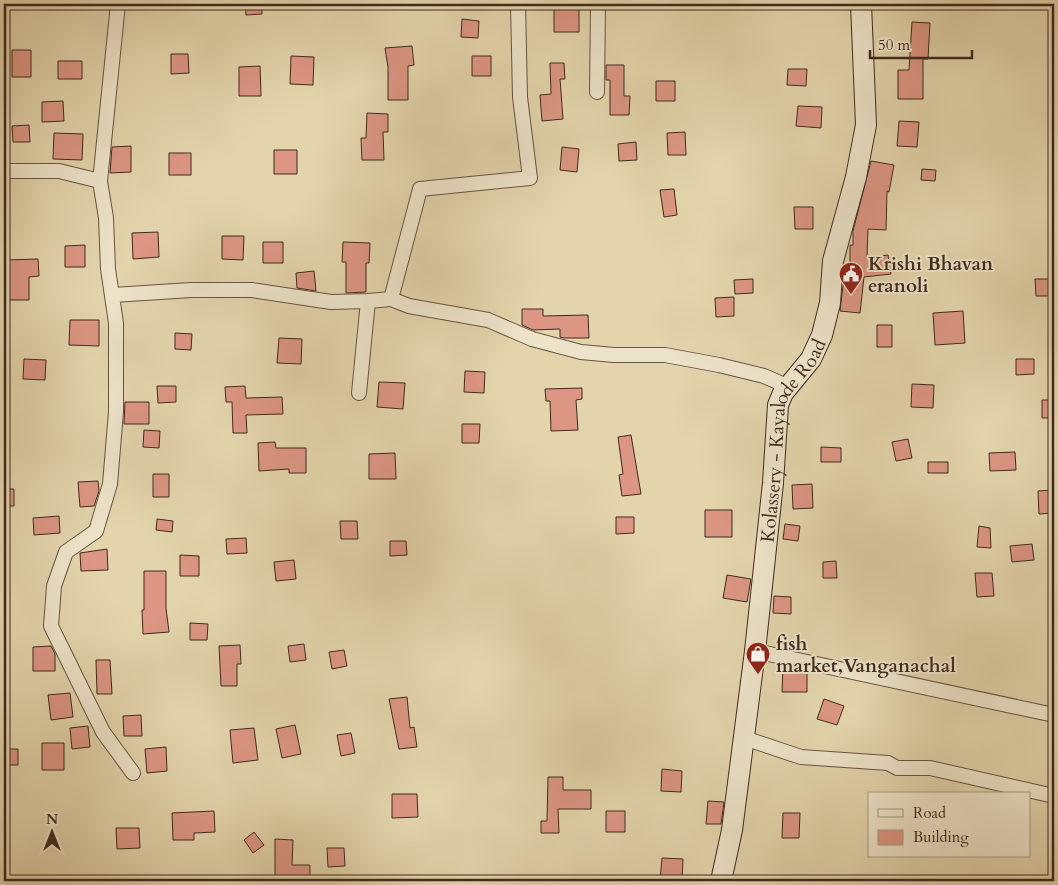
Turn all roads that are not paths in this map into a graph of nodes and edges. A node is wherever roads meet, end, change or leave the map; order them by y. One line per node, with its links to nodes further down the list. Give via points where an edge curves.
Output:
1 (118, 4): 7 (street)
2 (518, 4): 9 (street, via 520,97 530,178 420,189)
3 (598, 4): 5 (street)
4 (861, 4): 11 (main road, Kolassery - Kayalode Road, via 866,125 856,177 833,261 830,303 822,335 811,359)
5 (597, 92)
6 (4, 171): 7 (street, via 59,171)
7 (100, 181): 8 (street)
8 (113, 295): 10 (street, via 252,290 331,302); 16 (street, via 116,412 110,484 96,531 66,552 54,586 51,626 104,732)
9 (391, 299): 10 (street); 11 (street, via 409,306 488,320 532,339 581,352 665,355 737,369)
10 (368, 301): 12 (street)
11 (789, 387): 13 (main road, Kolassery - Kayalode Road, via 778,406)
12 (359, 393)
13 (755, 651): 14 (street); 15 (main road, Kolassery - Kayalode Road)
14 (1054, 715)
15 (744, 738): 17 (street, via 801,757 888,763 897,768 930,768); 18 (main road, Kolassery - Kayalode Road, via 732,830)
16 (134, 773)
17 (1054, 796)
18 (721, 881)

